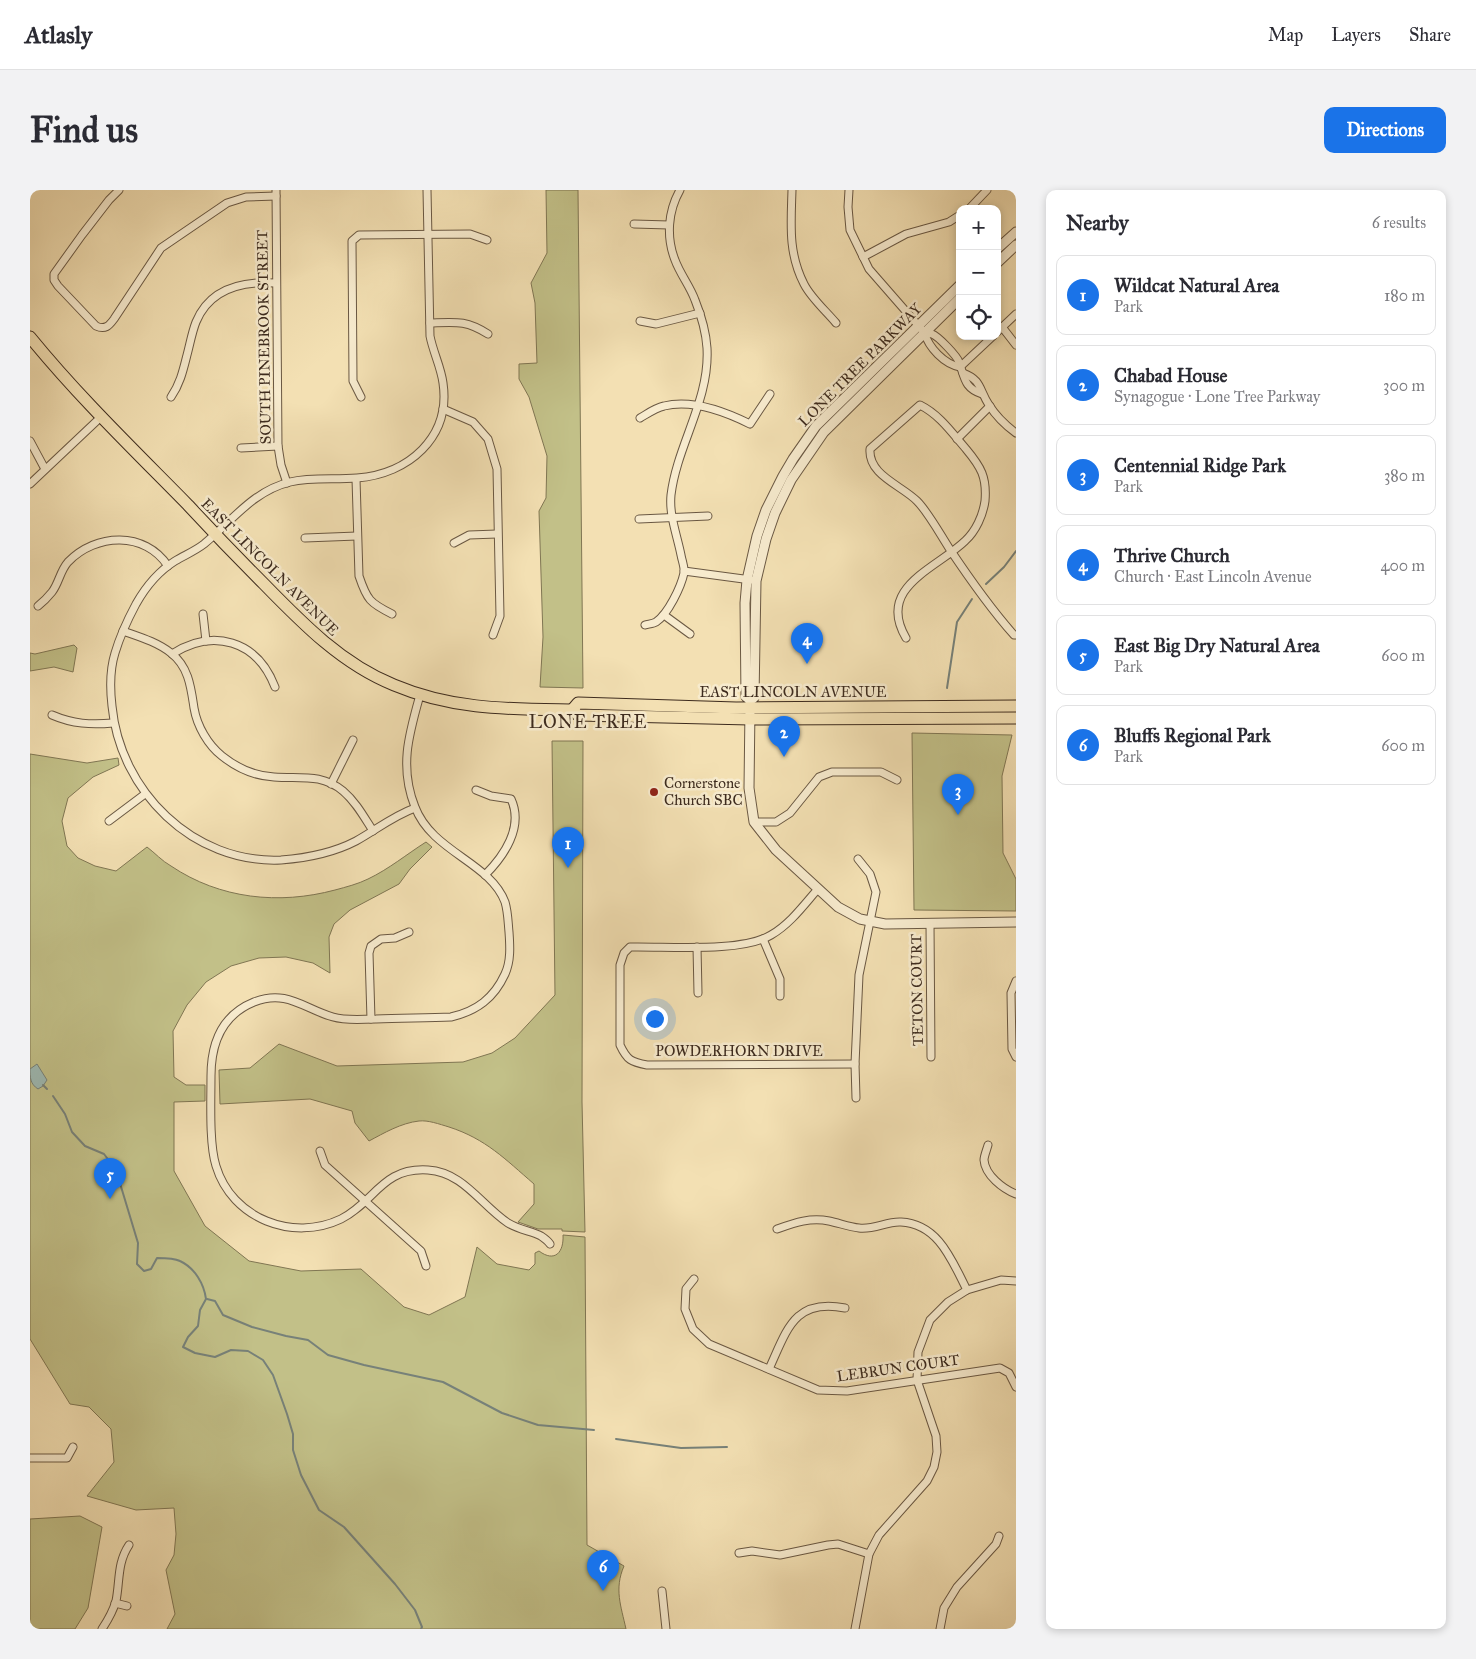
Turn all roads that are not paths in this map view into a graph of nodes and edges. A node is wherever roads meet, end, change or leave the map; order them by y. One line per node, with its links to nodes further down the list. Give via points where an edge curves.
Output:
1 (119, 190): 7 (street, via 54,274 58,286 100,328 110,326 161,248 227,203)
2 (427, 190): 13 (street)
3 (680, 190): 11 (street, via 674,200)
4 (792, 190): 26 (street, via 790,230 793,258 805,286)
5 (849, 190): 17 (street, via 850,230)
6 (985, 190): 8 (street)
7 (276, 193): 19 (street, SOUTH PINEBROOK STREET)
8 (972, 205)
9 (956, 218): 17 (street, via 906,234)
10 (634, 224): 11 (street)
11 (669, 225): 22 (street, via 675,260)
12 (1016, 232): 15 (street)
13 (428, 234): 14 (street, via 470,234); 25 (street); 39 (street, via 359,235 352,241 353,381)
14 (487, 240)
15 (1001, 245)
16 (1016, 245): 18 (street)
17 (863, 257): 27 (street, via 869,269)
18 (1001, 259)
19 (276, 283): 38 (street, via 237,286 207,304 196,322 179,386); 48 (street, SOUTH PINEBROOK STREET)
20 (956, 290): 27 (street, LONE TREE PARKWAY)
21 (956, 301): 27 (street, LONE TREE PARKWAY)
22 (700, 313): 24 (street, via 656,324); 40 (street, via 707,347 707,367)
23 (1016, 314): 28 (street)
24 (640, 321)
25 (430, 323): 30 (street, via 473,324); 42 (street, via 432,348 443,383)
26 (836, 323)
27 (921, 329): 36 (street, via 947,364); 36 (street, via 933,334 954,354); 65 (street, LONE TREE PARKWAY, via 840,414 806,457 775,513)
28 (1001, 329)
29 (1001, 331): 34 (street)
30 (488, 334)
31 (30, 337): 35 (main road, EAST LINCOLN AVENUE)
32 (989, 340): 36 (street)
33 (30, 345): 35 (main road, EAST LINCOLN AVENUE)
34 (1016, 345)
35 (53, 366): 43 (main road, EAST LINCOLN AVENUE)
36 (962, 370): 41 (street, via 968,387 982,394)
37 (770, 394): 40 (street, via 750,424)
38 (171, 397)
39 (361, 397)
40 (698, 406): 44 (street, via 667,405); 55 (street, via 674,480)
41 (990, 406): 45 (street); 46 (street)
42 (443, 409): 51 (street, via 430,440 412,460 386,473); 58 (street, via 473,422 488,439 497,469)
43 (102, 416): 50 (street); 57 (main road, EAST LINCOLN AVENUE)
44 (640, 418)
45 (1016, 433)
46 (957, 439): 62 (street, via 978,464 986,486 984,510 974,530); 62 (street, via 933,411 920,405 870,449 874,467 917,501)
47 (30, 441): 50 (street)
48 (278, 446): 49 (street); 52 (street, SOUTH PINEBROOK STREET)
49 (241, 448)
50 (45, 469): 53 (street)
51 (356, 478): 52 (street); 59 (street)
52 (287, 483): 57 (street, via 254,498)
53 (30, 484)
54 (708, 516): 55 (street)
55 (672, 518): 56 (street); 64 (street)
56 (640, 519)
57 (215, 534): 63 (street); 79 (main road, EAST LINCOLN AVENUE, via 289,610 338,654 375,677)
58 (497, 534): 61 (street, via 469,534); 73 (street, via 500,616)
59 (357, 536): 60 (street); 68 (street, via 359,576 363,589 373,604)
60 (305, 538)
61 (454, 544)
62 (952, 553): 74 (street, via 1001,620); 75 (street, via 914,578 899,600 900,629)
63 (168, 566): 66 (street, via 158,553 134,541 96,543 68,562 52,592); 71 (street, via 144,592)
64 (684, 571): 65 (street); 69 (street, via 680,586)
65 (752, 580): 81 (street, LONE TREE PARKWAY, via 754,698)
66 (38, 606)
67 (203, 614): 76 (street)
68 (392, 614)
69 (664, 615): 70 (street); 72 (street)
70 (645, 625)
71 (123, 631): 77 (street, via 153,642); 84 (street, via 114,654 111,679)
72 (690, 634)
73 (493, 635)
74 (1016, 635)
75 (906, 638)
76 (206, 640): 77 (street, via 188,644); 78 (street, via 228,642 249,652 265,666)
77 (172, 654): 87 (street, via 191,685 194,709 202,730 223,758 260,775 306,777)
78 (275, 687)
79 (420, 695): 81 (main road, EAST LINCOLN AVENUE, via 486,708 572,710 578,704); 90 (street, via 406,751)
80 (1016, 706): 81 (main road, EAST LINCOLN AVENUE)
81 (750, 709): 83 (main road, EAST LINCOLN AVENUE); 92 (street, LONE TREE PARKWAY, via 749,788)
82 (52, 715): 84 (street, via 86,724)
83 (1016, 718)
84 (114, 723): 89 (street, via 126,761)
85 (353, 740): 87 (street)
86 (897, 780): 92 (street, via 881,772 832,772 819,777 790,813 776,822)
87 (331, 784): 93 (street, via 350,798)
88 (476, 790): 95 (street, via 511,799 514,806 514,826 508,847)
89 (145, 794): 91 (street); 93 (street, via 176,826 194,837 257,859 319,855)
90 (415, 808): 93 (street); 95 (street, via 443,845)
91 (110, 821)
92 (754, 822): 96 (street, LONE TREE PARKWAY, via 769,843)
93 (373, 831)
94 (858, 860): 97 (street, via 870,874 876,892)
95 (485, 875): 106 (street, via 500,892 508,914 509,958 507,970 496,991 487,1001 465,1014)
96 (817, 890): 97 (street, LONE TREE PARKWAY, via 846,913); 101 (street, via 790,922)
97 (869, 922): 99 (street, LONE TREE PARKWAY); 109 (street, via 859,975)
98 (1016, 922): 99 (street, LONE TREE PARKWAY)
99 (930, 923): 107 (street, TETON COURT)
100 (410, 932): 106 (street, via 381,939 371,946)
101 (763, 939): 102 (street, via 741,945); 105 (street, via 780,979)
102 (697, 947): 104 (street); 109 (street, POWDERHORN DRIVE, via 630,947 624,953 620,964 620,1045 625,1056 647,1065)
103 (1016, 981): 108 (street, via 1011,993 1012,1049)
104 (698, 993)
105 (780, 996)
106 (370, 1019): 114 (street, via 336,1018 291,1000 273,998 255,1002 234,1015 220,1031 212,1053 211,1068 216,1166 227,1189 245,1209 269,1223 300,1229 341,1219)
107 (931, 1057)
108 (1016, 1057)
109 (855, 1064): 110 (street)
110 (856, 1098)
111 (988, 1145): 113 (street, via 984,1160 990,1176)
112 (320, 1151): 114 (street, via 326,1165)
113 (1016, 1194)
114 (365, 1201): 116 (street, via 397,1175 414,1170 437,1171 459,1180 508,1223 540,1236); 117 (street, via 421,1251)
115 (776, 1228): 120 (street, via 804,1220 826,1220 859,1228 900,1222 925,1228 942,1244)
116 (550, 1244)
117 (426, 1266)
118 (694, 1279): 122 (street, LEBRUN COURT, via 686,1289 685,1309 693,1329 709,1344)
119 (1016, 1281): 120 (street, via 1001,1280)
120 (967, 1290): 123 (street, via 948,1302 930,1320 918,1352)
121 (845, 1308): 122 (street, via 818,1306 800,1315 787,1330)
122 (769, 1369): 123 (street, LEBRUN COURT, via 818,1390 847,1391)
123 (918, 1380): 124 (street, LEBRUN COURT, via 1000,1368 1009,1373); 130 (street, via 936,1436 934,1467 928,1481 879,1535)
124 (1016, 1388)
125 (73, 1447): 126 (street, via 67,1458)
126 (30, 1458)
127 (998, 1536): 137 (street, via 996,1544 957,1587 944,1608)
128 (129, 1545): 132 (street, via 121,1560)
129 (740, 1553): 130 (street, via 752,1551 780,1555 838,1544)
130 (869, 1554): 136 (street)
131 (662, 1591): 135 (street)
132 (115, 1603): 133 (street); 134 (street)
133 (127, 1606)
134 (102, 1629)
135 (666, 1629)
136 (855, 1629)
137 (940, 1629)

